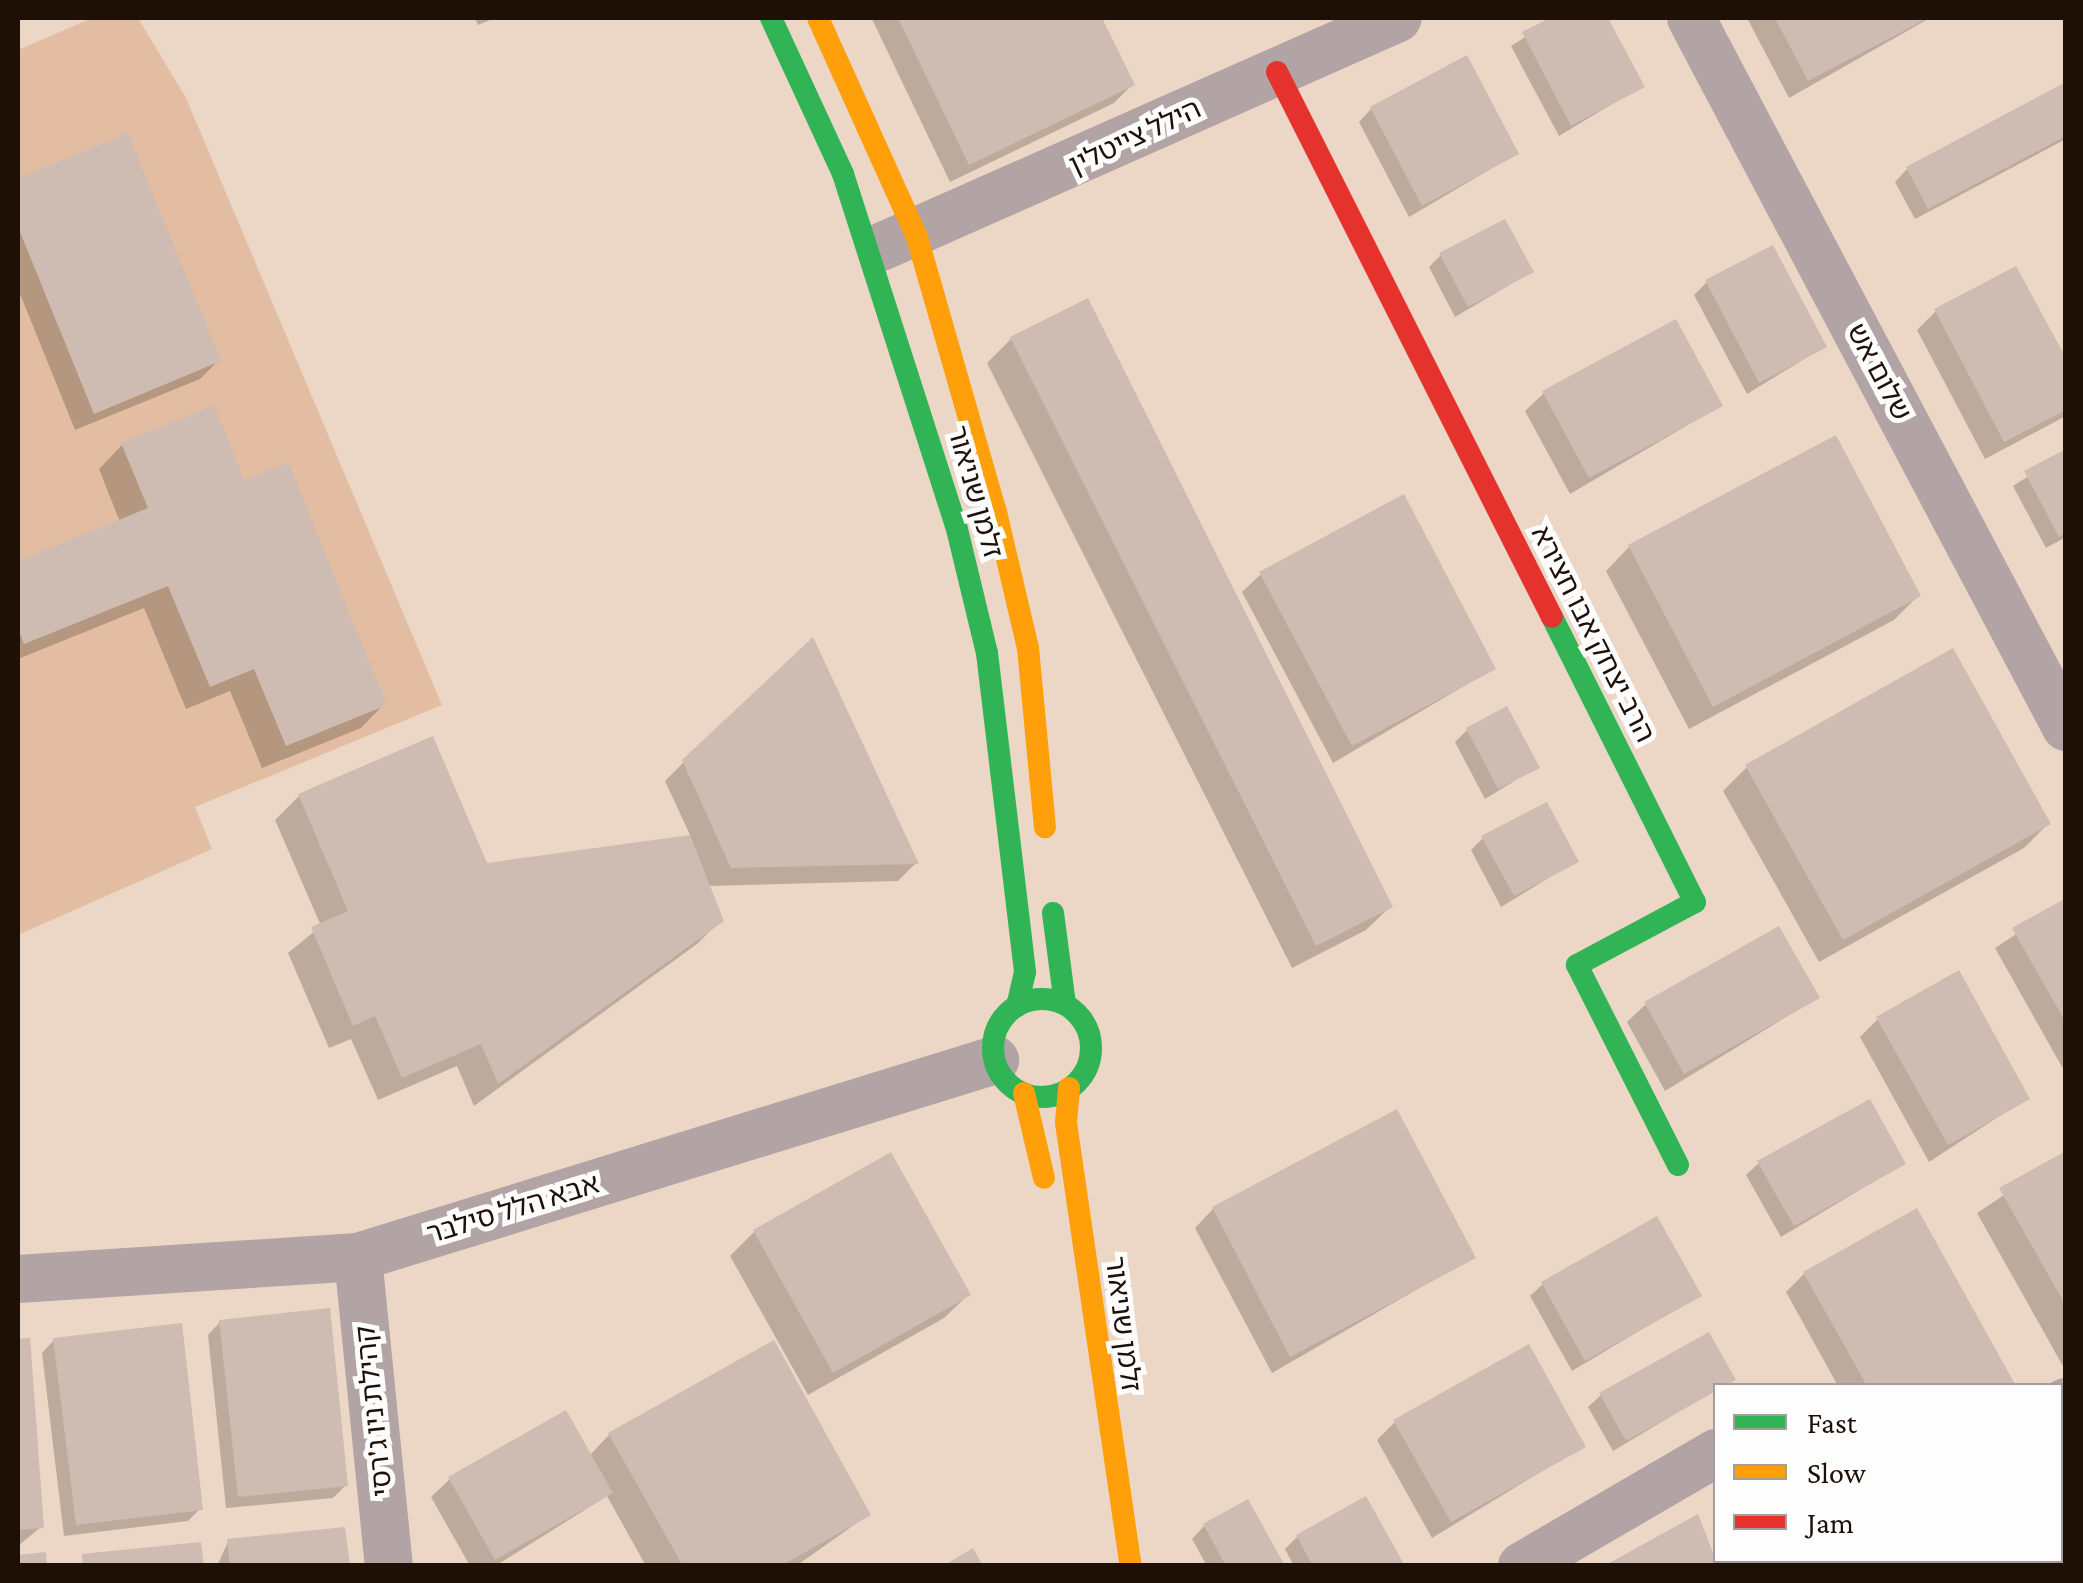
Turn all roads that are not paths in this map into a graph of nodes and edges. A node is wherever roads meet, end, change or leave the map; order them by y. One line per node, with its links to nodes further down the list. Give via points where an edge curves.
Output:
1 (771, 18): 7 (street, זלמן שניאור)
2 (818, 18): 6 (street, זלמן שניאור)
3 (1398, 18): 5 (street, הילל צייטלין)
4 (1691, 18): 8 (street, שלום אש)
5 (1277, 72): 6 (street, הילל צייטלין); 15 (street, הרב יצחק אבו חצירא, via 1696,902 1577,965)
6 (917, 236): 7 (street, הילל צייטלין); 9 (street, זלמן שניאור, via 1028,648)
7 (870, 250): 12 (street, זלמן שניאור, via 988,653 1024,972)
8 (2066, 727)
9 (1048, 857)
10 (1051, 894): 11 (street)
11 (1065, 1004): 12 (street); 14 (street, via 1092,1045)
12 (1017, 1006): 13 (street, via 997,1030)
13 (1010, 1077): 14 (street); 16 (street); 17 (street, אבא הלל סילבר)
14 (1070, 1088): 21 (street, זלמן שניאור, via 1084,1257)
15 (1678, 1165)
16 (1047, 1203)
17 (358, 1257): 18 (street, אבא הלל סילבר); 20 (street, קהילת ניו ג'רסי)
18 (18, 1279)
19 (1713, 1455): 22 (street)
20 (389, 1566)
21 (1131, 1566)
22 (1522, 1566)

